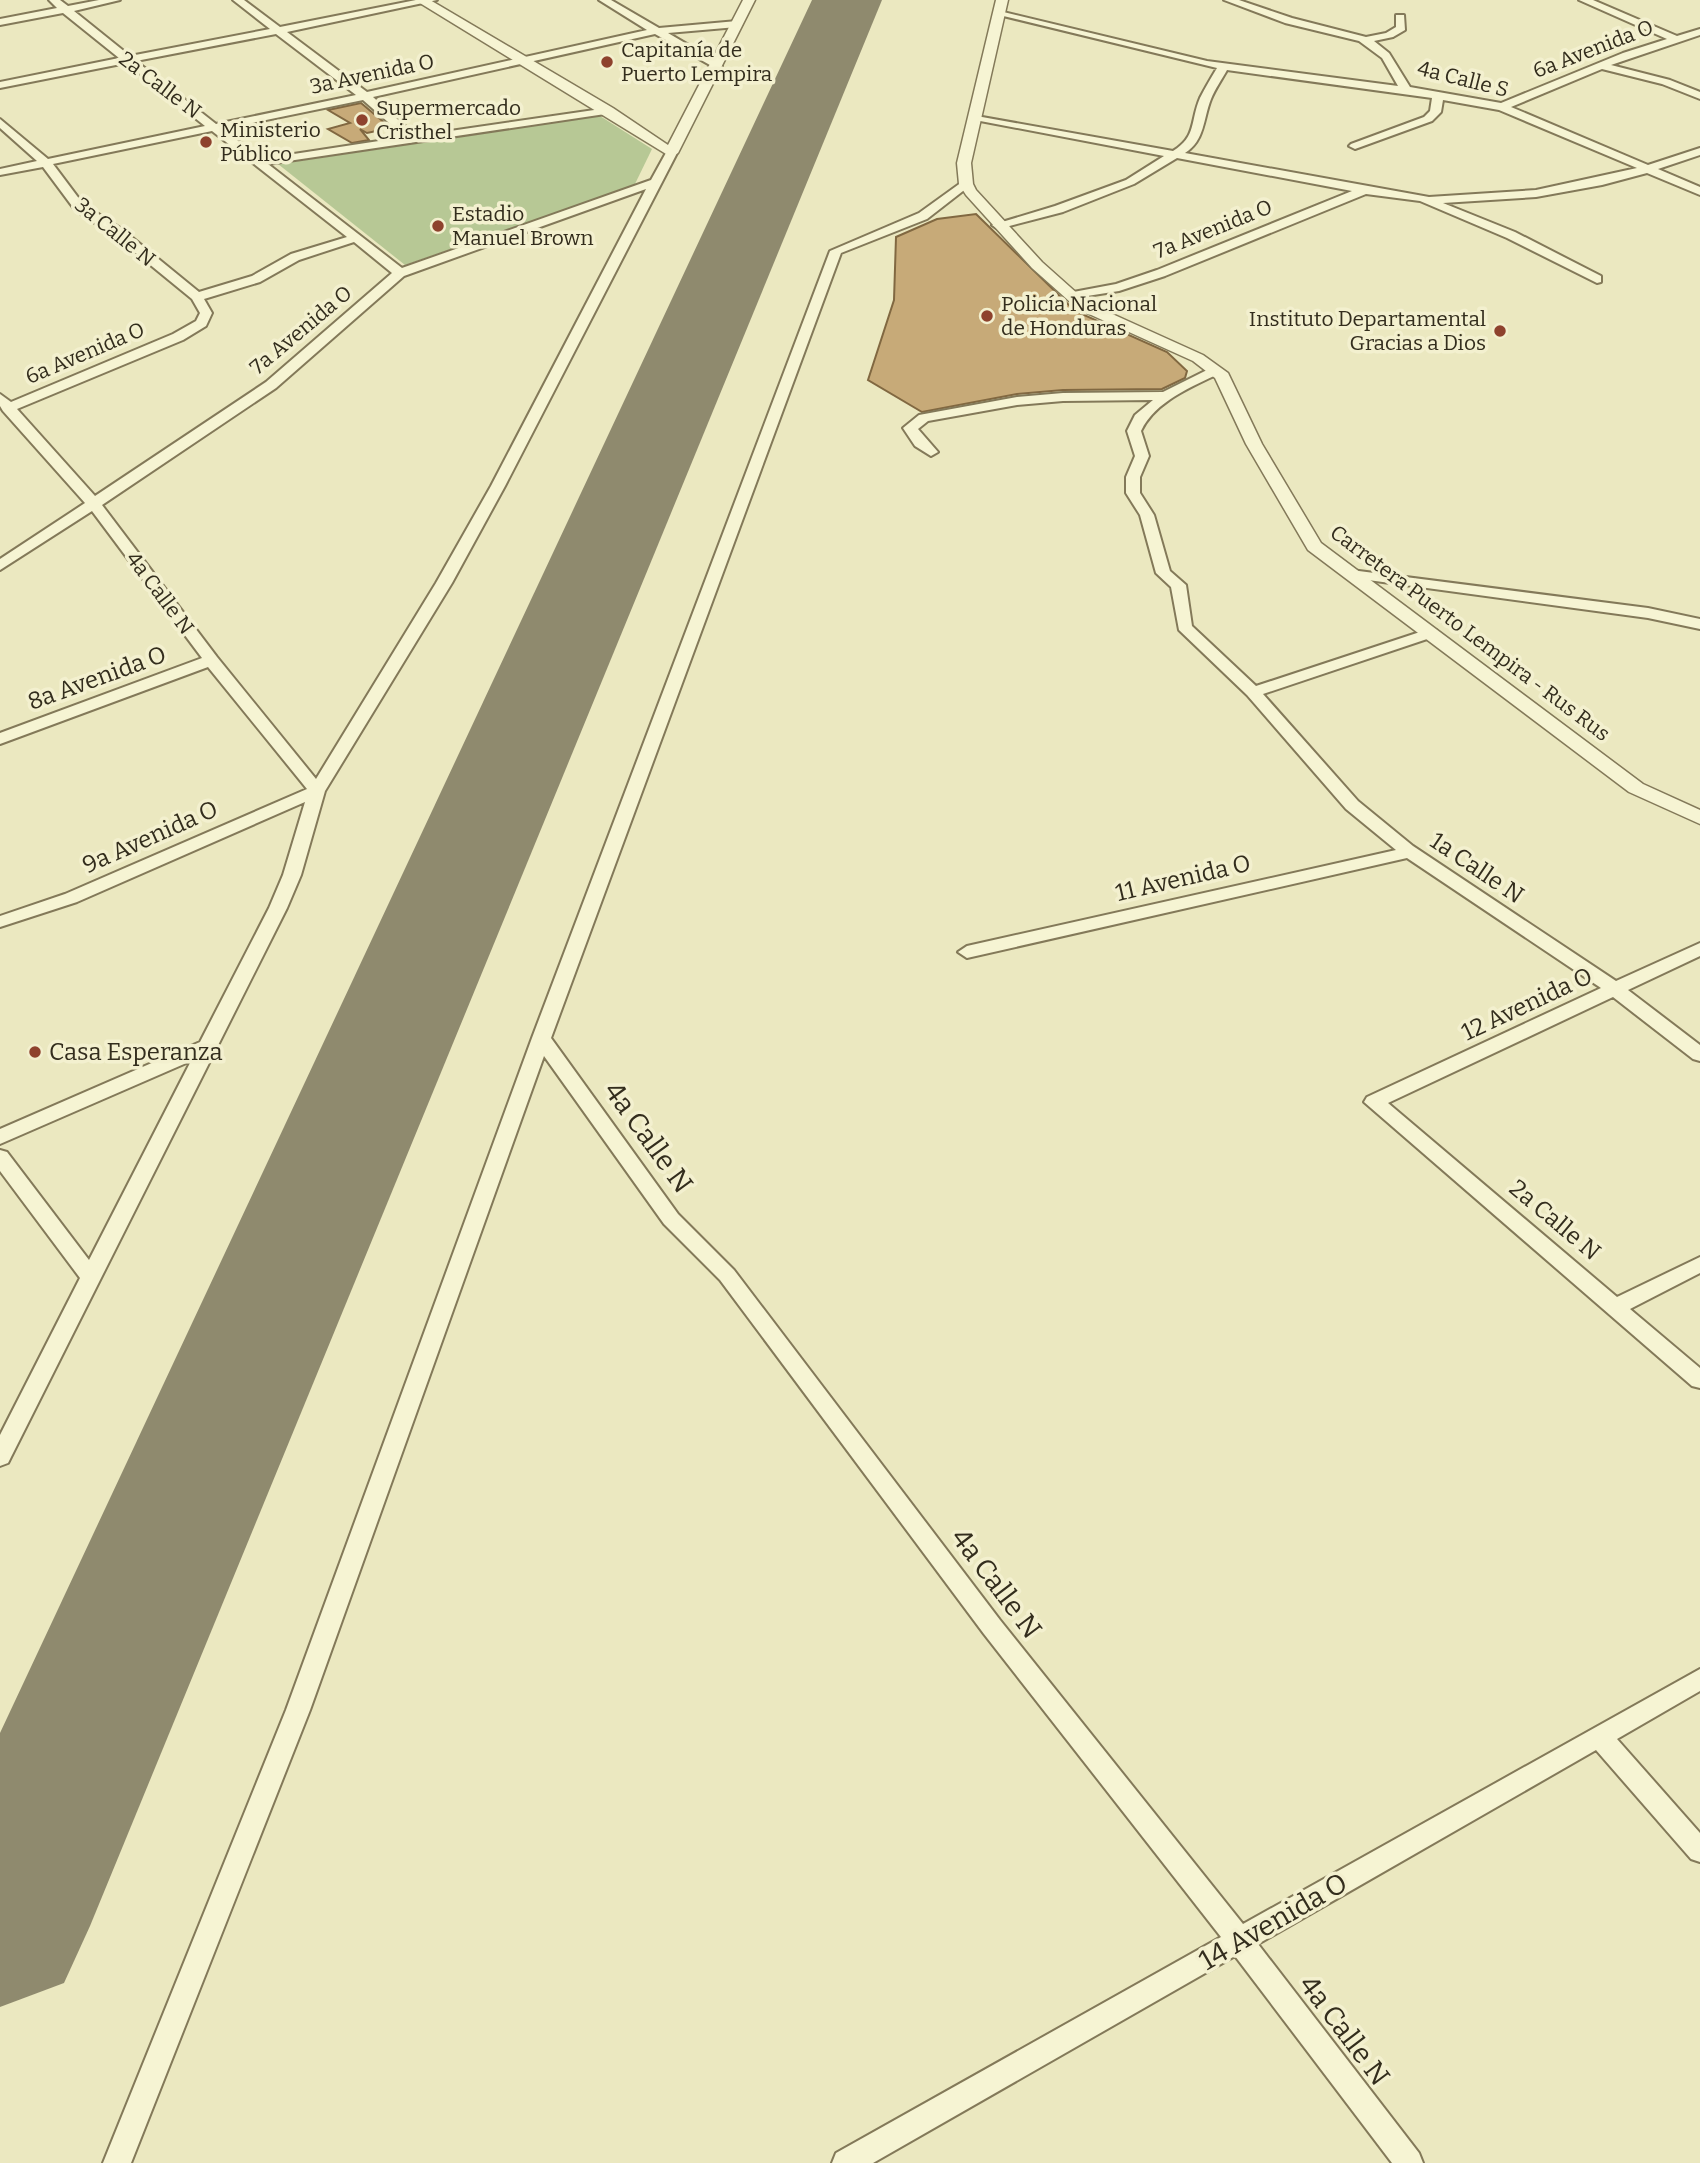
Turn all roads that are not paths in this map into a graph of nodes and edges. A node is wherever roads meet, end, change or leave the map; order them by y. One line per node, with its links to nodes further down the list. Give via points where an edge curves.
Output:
1 (54, 0): 10 (street, 2a Calle N)
2 (115, 0): 10 (street)
3 (238, 0): 14 (street)
4 (604, 0): 15 (street)
5 (749, 0): 13 (street)
6 (1229, 0): 17 (street, via 1297,23)
7 (1584, 0): 18 (street)
8 (425, 1): 14 (street); 20 (street)
9 (1001, 6): 23 (street, via 1151,52); 31 (street)
10 (65, 9): 12 (street); 19 (street, 2a Calle N)
11 (1400, 17): 17 (street, via 1401,28)
12 (0, 22)
13 (737, 24): 15 (street, 3a Avenida O); 21 (street)
14 (278, 28): 19 (street); 27 (street)
15 (655, 31): 20 (street, 3a Avenida O); 21 (street)
16 (1700, 32): 18 (street, 6a Avenida O)
17 (1369, 39): 25 (street, 4a Calle S, via 1398,71)
18 (1676, 39): 22 (street, 6a Avenida O)
19 (124, 60): 24 (street); 33 (street, 2a Calle N)
20 (525, 60): 27 (street, 3a Avenida O); 30 (street)
21 (717, 66): 37 (street)
22 (1601, 66): 28 (street, via 1666,82); 29 (street, 6a Avenida O)
23 (1223, 67): 25 (street); 38 (street, via 1205,100 1191,145)
24 (0, 85)
25 (1406, 90): 26 (street, 4a Calle S)
26 (1438, 94): 29 (street, 4a Calle S); 35 (street, via 1435,112 1428,119)
27 (365, 96): 33 (street, 3a Avenida O); 34 (street)
28 (1700, 96)
29 (1502, 107): 41 (street, 4a Calle S)
30 (608, 111): 34 (street); 37 (street)
31 (975, 117): 38 (street); 44 (street, via 964,163)
32 (0, 121): 40 (street, 3a Calle N)
33 (215, 126): 39 (street, 2a Calle N); 40 (street, 3a Avenida O)
34 (412, 138): 39 (street)
35 (1355, 146)
36 (1700, 151): 41 (street)
37 (671, 153): 43 (street)
38 (1174, 155): 45 (street); 48 (street, via 1130,182 1059,209)
39 (261, 162): 49 (street, 2a Calle N)
40 (46, 163): 42 (street, 3a Avenida O); 53 (street, 3a Calle N, via 79,206)
41 (1651, 169): 46 (street, 4a Calle S); 47 (street, via 1534,195)
42 (0, 172)
43 (656, 182): 50 (street, 7a Avenida O); 66 (street, via 451,571)
44 (966, 184): 48 (street, Carretera Puerto Lempira - Rus Rus); 73 (street, via 923,216 836,251)
45 (1365, 190): 47 (street); 52 (street, 7a Avenida O, via 1161,273)
46 (1700, 191)
47 (1422, 198): 51 (street, via 1511,235)
48 (998, 225): 52 (street, Carretera Puerto Lempira - Rus Rus)
49 (355, 238): 50 (street, 2a Calle N); 53 (street, via 295,257 256,279)
50 (400, 273): 58 (street, 7a Avenida O, via 271,385)
51 (1597, 279)
52 (1072, 296): 54 (street, Carretera Puerto Lempira - Rus Rus, via 1101,316 1198,358)
53 (197, 297): 56 (street, 6a Avenida O, via 206,313 201,323 178,337)
54 (1215, 370): 55 (street); 60 (street, Carretera Puerto Lempira - Rus Rus, via 1300,525 1314,546)
55 (1166, 396): 57 (street, via 1063,397 924,418 910,428); 64 (street, 1a Calle N, via 1140,418 1134,430 1142,456 1133,477 1133,493 1147,515 1163,573 1178,585 1184,627)
56 (5, 408): 58 (street, 4a Calle N)
57 (931, 453)
58 (93, 503): 59 (street, 7a Avenida O); 63 (street, 4a Calle N)
59 (0, 566)
60 (1351, 574): 61 (street, via 1648,613); 62 (street, Carretera Puerto Lempira - Rus Rus)
61 (1700, 624)
62 (1431, 633): 64 (street); 67 (street, Carretera Puerto Lempira - Rus Rus, via 1636,788)
63 (211, 660): 65 (street, 8a Avenida O); 66 (street, 4a Calle N)
64 (1253, 692): 68 (street, 1a Calle N, via 1352,805)
65 (0, 739)
66 (317, 791): 69 (street, 9a Avenida O, via 71,898); 74 (street, via 292,875)
67 (1700, 818)
68 (1410, 852): 71 (street, 11 Avenida O); 72 (street, 1a Calle N)
69 (0, 922)
70 (1700, 949): 72 (street, 12 Avenida O)
71 (967, 952)
72 (1616, 990): 75 (street, 1a Calle N); 76 (street, 12 Avenida O)
73 (541, 1038): 87 (street, 4a Calle N, via 671,1219 735,1285 992,1627); 88 (street, via 298,1710)
74 (209, 1046): 77 (street); 80 (street)
75 (1700, 1055)
76 (1374, 1102): 81 (street, 2a Calle N)
77 (0, 1137)
78 (0, 1157): 80 (street)
79 (1700, 1264): 81 (street)
80 (91, 1277): 83 (street)
81 (1616, 1307): 82 (street, 2a Calle N)
82 (1700, 1380)
83 (0, 1457)
84 (1700, 1679): 85 (street, 14 Avenida O)
85 (1599, 1736): 86 (street); 87 (street, 14 Avenida O)
86 (1700, 1851)
87 (1239, 1940): 89 (street, 14 Avenida O); 90 (street, 4a Calle N)
88 (117, 2163)
89 (846, 2163)
90 (1409, 2163)

